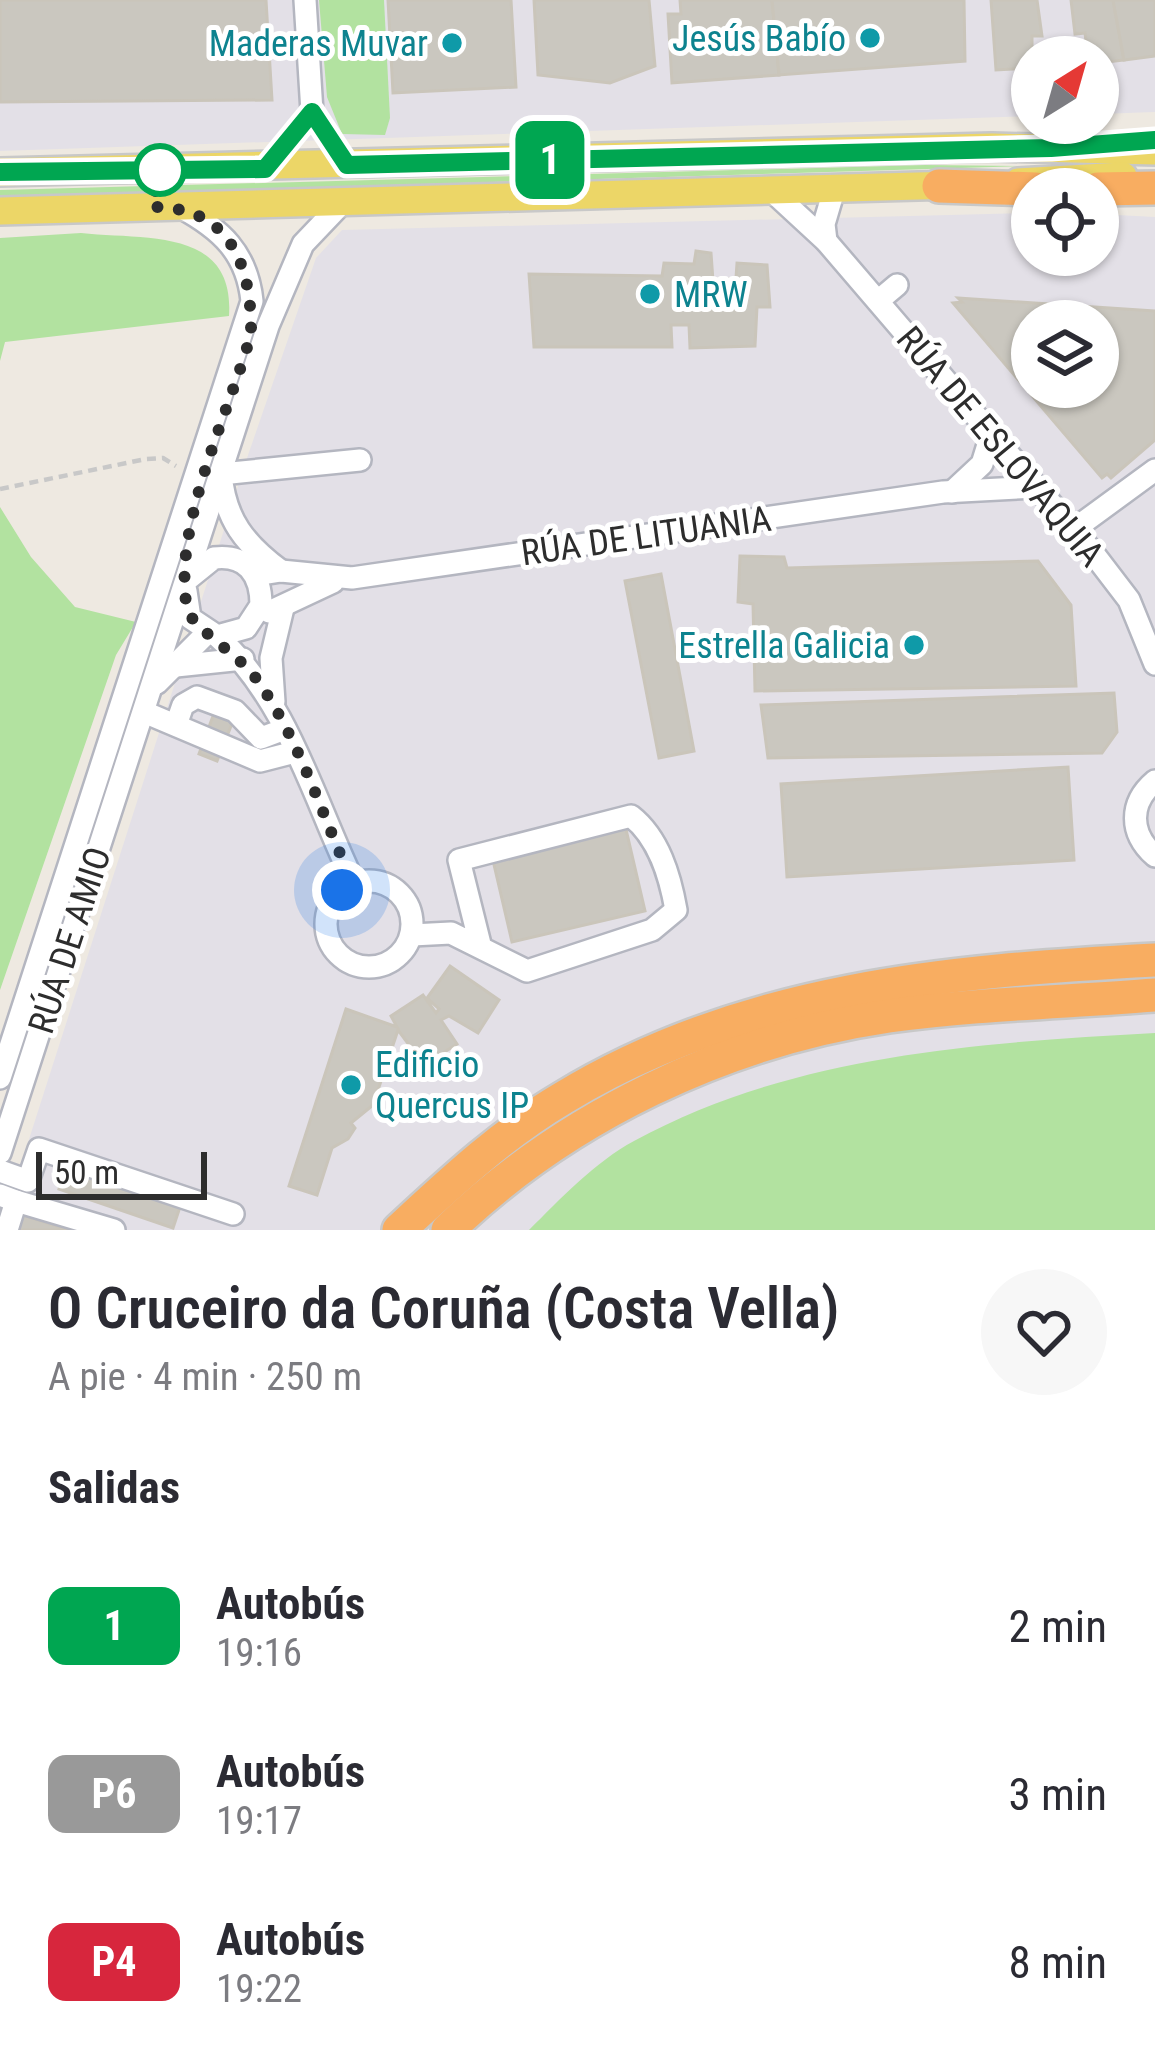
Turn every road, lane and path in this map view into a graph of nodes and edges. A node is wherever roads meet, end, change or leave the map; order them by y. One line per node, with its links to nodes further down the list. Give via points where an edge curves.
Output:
1 (305, 0): 2 (street)
2 (312, 112): 3 (street); 4 (street)
3 (295, 131): 4 (street); 9 (street)
4 (327, 136): 8 (street)
5 (1155, 136): 6 (main road)
6 (1051, 148): 7 (main road); 8 (main road)
7 (1155, 151)
8 (347, 165): 9 (main road)
9 (265, 169): 10 (main road)
10 (0, 172)
11 (939, 186): 12 (main road); 13 (highway); 14 (main road)
12 (1139, 187)
13 (1011, 188)
14 (833, 190): 15 (main road); 19 (street)
15 (774, 193): 16 (main road); 19 (street, RÚA DE ESLOVAQUIA)
16 (343, 202): 17 (main road); 27 (street, RÚA DE AMIO, via 309,236 288,273)
17 (180, 207): 18 (main road); 21 (street, RÚA DE AMIO, via 232,244)
18 (0, 212)
19 (826, 241): 22 (street, RÚA DE ESLOVAQUIA)
20 (897, 285): 22 (street)
21 (252, 301): 28 (street, RÚA DE AMIO); 38 (street, RÚA DE AMIO, via 251,334 185,548)
22 (878, 301): 23 (street, RÚA DE ESLOVAQUIA)
23 (991, 435): 24 (street, RÚA DE ESLOVAQUIA); 31 (street, via 977,471)
24 (1012, 459): 29 (street, RÚA DE ESLOVAQUIA); 32 (street)
25 (360, 460): 27 (street)
26 (1155, 470): 33 (street)
27 (221, 474): 34 (street); 38 (street, RÚA DE AMIO)
28 (193, 482): 30 (path, via 163,458); 51 (street, RÚA DE AMIO)
29 (1036, 487): 32 (street, RÚA DE LITUANIA); 33 (street, RÚA DE ESLOVAQUIA)
30 (0, 489)
31 (952, 492): 32 (street, RÚA DE LITUANIA); 37 (street, RÚA DE LITUANIA)
32 (976, 492)
33 (1073, 530): 44 (street, RÚA DE ESLOVAQUIA, via 1129,600)
34 (238, 532): 35 (street); 36 (street)
35 (250, 569): 36 (street, RÚA DE LITUANIA); 38 (street, via 214,558); 40 (street, via 261,589)
36 (281, 571): 37 (street, RÚA DE LITUANIA)
37 (341, 579): 39 (street, RÚA DE LITUANIA)
38 (186, 582): 41 (street, via 190,618); 46 (street, RÚA DE AMIO); 51 (street, RÚA DE AMIO, via 170,596 130,719)
39 (283, 608): 40 (street, RÚA DE LITUANIA); 42 (street)
40 (255, 618): 41 (street); 42 (street)
41 (212, 635): 43 (street); 45 (street)
42 (271, 658): 47 (street)
43 (243, 659): 45 (street); 47 (street)
44 (1155, 664)
45 (176, 666): 46 (street)
46 (152, 687): 48 (street, RÚA DE AMIO)
47 (274, 702): 50 (street)
48 (144, 712): 49 (street); 54 (street, RÚA DE AMIO)
49 (178, 720): 50 (street, via 197,697 236,712 262,738); 52 (street, via 260,760)
50 (285, 729): 52 (street)
51 (107, 748): 61 (street, RÚA DE AMIO)
52 (295, 752): 56 (street)
53 (1155, 781): 55 (street, via 1134,818)
54 (117, 796): 62 (street, RÚA DE AMIO, via 93,828); 63 (street, RÚA DE AMIO)
55 (1155, 856)
56 (353, 883): 57 (street, via 393,887 410,908); 57 (street, via 327,913 335,952 359,967 386,965)
57 (412, 935): 58 (street, via 451,933)
58 (481, 948): 58 (street, via 527,971 652,930 676,910 642,825 631,816 459,860)
59 (1155, 960): 64 (highway, via 946,974 756,1012 583,1087)
60 (1155, 995): 72 (highway, via 889,1016 791,1036 675,1077 563,1138)
61 (0, 1078)
62 (0, 1117)
63 (0, 1153)
64 (480, 1156): 70 (highway); 71 (highway)
65 (0, 1171): 67 (street, via 28,1181 39,1149)
66 (8, 1198): 68 (street); 69 (street)
67 (233, 1214)
68 (7, 1230)
69 (114, 1230)
70 (375, 1230)
71 (399, 1230)
72 (448, 1230)

